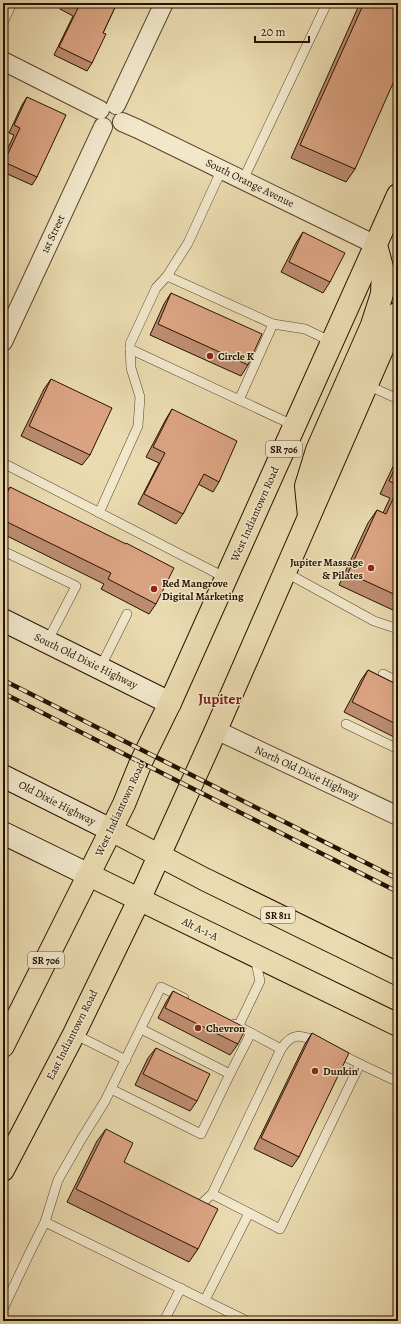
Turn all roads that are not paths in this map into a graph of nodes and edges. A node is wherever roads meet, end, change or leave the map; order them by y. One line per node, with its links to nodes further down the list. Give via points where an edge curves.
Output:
1 (12, 3): 4 (lane)
2 (164, 3): 6 (street, 1st Street)
3 (327, 3): 8 (lane)
4 (3, 23)
5 (3, 61): 6 (street)
6 (106, 114): 7 (street, South Orange Avenue, via 106,129 121,126 122,122); 14 (street, 1st Street)
7 (222, 169): 8 (street, South Orange Avenue); 11 (lane, via 188,243)
8 (243, 180): 10 (street, South Orange Avenue)
9 (398, 195): 10 (main road, West Indiantown Road / SR 706)
10 (376, 245): 15 (main road, West Indiantown Road / SR 706); 23 (main road, via 383,271 382,294 372,325 317,450 306,486)
11 (167, 276): 13 (lane); 16 (lane, via 156,288)
12 (398, 313): 17 (main road)
13 (273, 324): 15 (lane, via 305,329); 19 (lane)
14 (3, 342)
15 (332, 342): 20 (main road, West Indiantown Road / SR 706)
16 (130, 349): 19 (lane); 22 (lane, via 140,397 138,426)
17 (367, 385): 18 (lane); 23 (main road)
18 (398, 399)
19 (239, 400): 20 (lane)
20 (295, 426): 26 (main road, West Indiantown Road / SR 706)
21 (3, 464): 22 (lane)
22 (99, 513): 26 (lane)
23 (309, 517): 25 (main road)
24 (3, 551): 30 (lane, via 76,586)
25 (285, 572): 29 (lane, via 374,621); 36 (main road)
26 (226, 578): 34 (main road, West Indiantown Road / SR 706)
27 (127, 614): 31 (lane)
28 (3, 620): 30 (main road, South Old Dixie Highway)
29 (398, 630)
30 (47, 642): 31 (main road, South Old Dixie Highway)
31 (100, 668): 34 (main road, South Old Dixie Highway)
32 (383, 674): 33 (lane)
33 (398, 682)
34 (170, 703): 40 (main road, West Indiantown Road / SR 706)
35 (346, 724): 37 (lane)
36 (216, 730): 39 (street, North Old Dixie Highway); 42 (main road)
37 (398, 749)
38 (3, 776): 40 (main road, Old Dixie Highway / SR 811)
39 (398, 815)
40 (111, 830): 42 (main road, SR 811); 43 (main road, West Indiantown Road / SR 706)
41 (3, 833): 43 (main road, Alt A-1-A)
42 (160, 855): 44 (main road); 46 (main road, SR 811)
43 (89, 875): 44 (main road, Alt A-1-A); 54 (main road, SR 706)
44 (139, 900): 45 (main road, Alt A-1-A); 53 (main road, East Indiantown Road)
45 (254, 955): 49 (main road, Alt A-1-A); 50 (lane, via 260,981)
46 (398, 974)
47 (192, 1002): 51 (lane, via 161,987)
48 (225, 1020): 50 (lane)
49 (398, 1025)
50 (238, 1027): 52 (lane)
51 (140, 1029): 56 (lane); 58 (lane)
52 (251, 1033): 55 (lane); 58 (lane)
53 (74, 1034): 56 (lane); 61 (main road, East Indiantown Road)
54 (3, 1046)
55 (281, 1049): 57 (lane, via 288,1040 297,1035); 62 (lane)
56 (126, 1060): 60 (lane)
57 (360, 1064): 59 (lane); 64 (lane, via 280,1229)
58 (230, 1074): 60 (lane, via 201,1134)
59 (398, 1082)
60 (111, 1089): 65 (lane, via 58,1180)
61 (3, 1170)
62 (212, 1194): 63 (lane, via 200,1205); 64 (lane)
63 (188, 1200)
64 (249, 1213): 67 (lane)
65 (46, 1222): 66 (lane); 68 (lane)
66 (181, 1288): 67 (lane); 69 (lane)
67 (205, 1300): 70 (lane)
68 (3, 1309)
69 (164, 1321)
70 (247, 1321)

